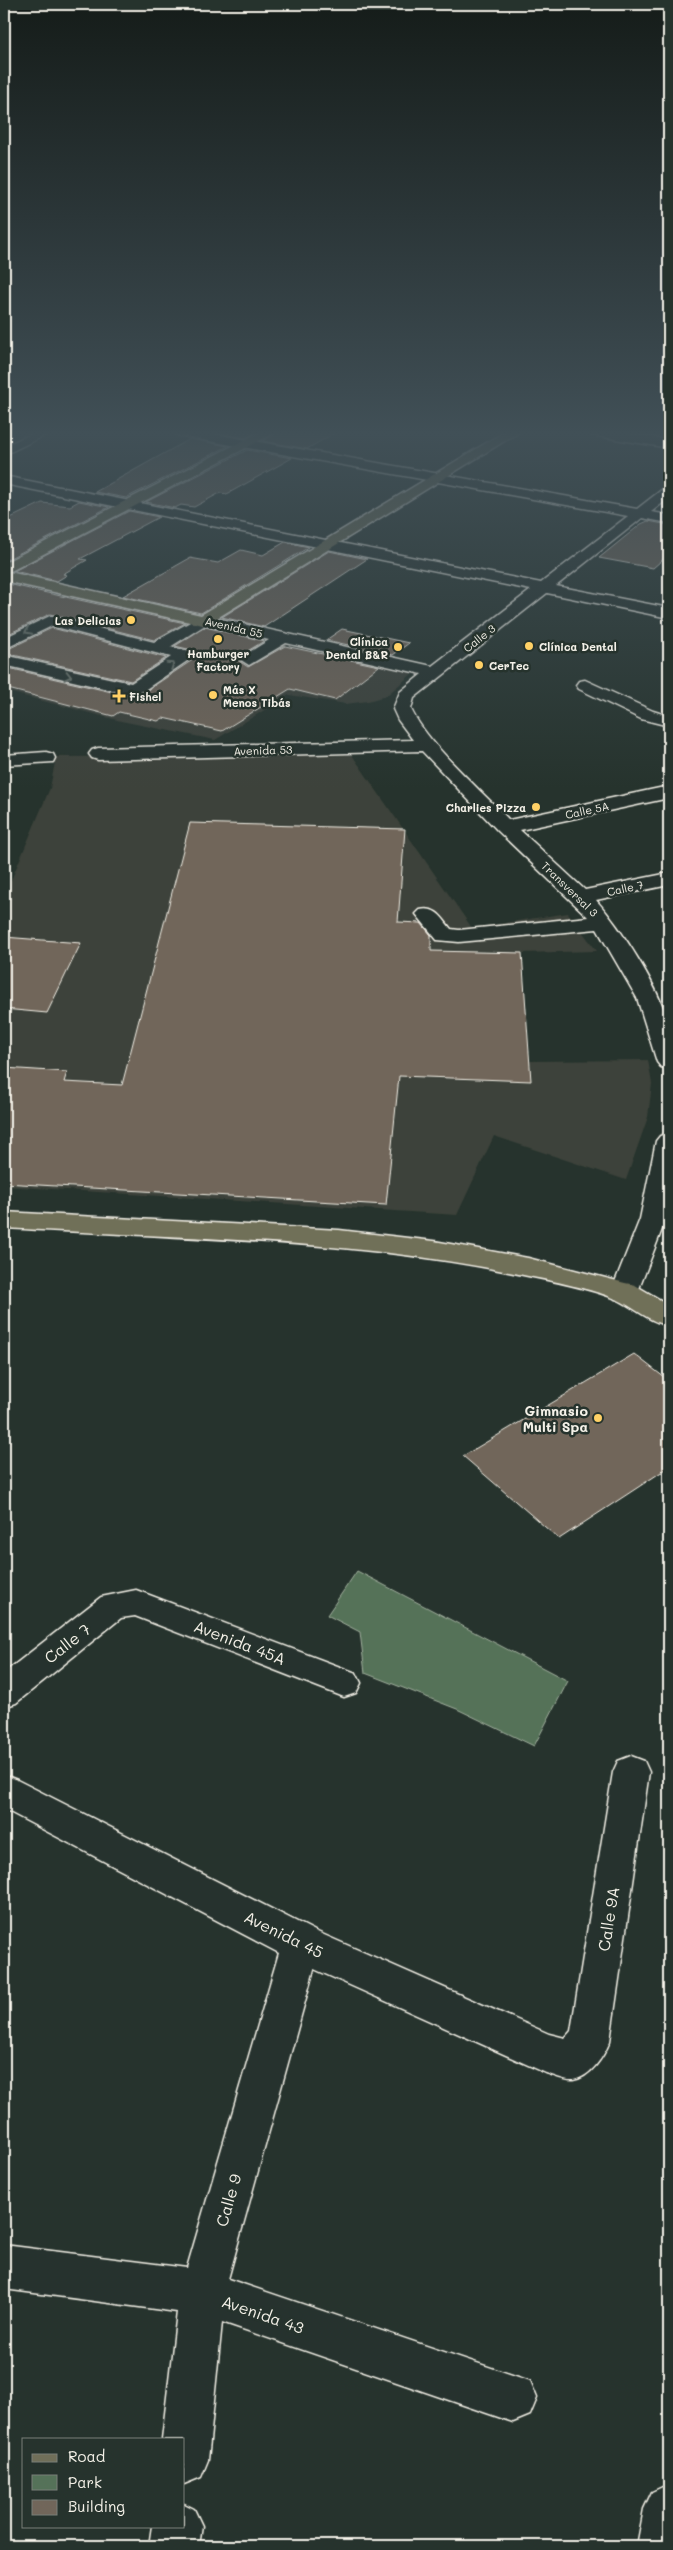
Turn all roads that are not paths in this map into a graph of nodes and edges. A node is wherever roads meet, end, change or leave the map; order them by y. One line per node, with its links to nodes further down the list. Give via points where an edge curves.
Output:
1 (39, 550): 5 (main road)
2 (320, 550): 11 (main road)
3 (353, 550): 7 (street)
4 (593, 550): 7 (street, Calle 3)
5 (4, 568)
6 (4, 576): 8 (main road, Avenida 55)
7 (544, 588): 10 (street); 17 (street, Calle 3)
8 (67, 590): 9 (main road); 11 (main road, Avenida 55)
9 (9, 593)
10 (669, 613)
11 (203, 620): 12 (street, Avenida 55); 14 (street)
12 (283, 638): 15 (street, via 256,656); 17 (street, Avenida 55)
13 (4, 644): 14 (street, one-way to 13, via 50,621)
14 (158, 647): 16 (street, one-way to 14, via 129,689 184,657 182,653)
15 (289, 658)
16 (4, 660)
17 (435, 672): 20 (street, Calle 3, via 406,696 402,708 407,720)
18 (585, 685): 19 (street, via 647,715)
19 (669, 721)
20 (427, 745): 21 (street, Avenida 53); 25 (street, Transversal 3)
21 (98, 754)
22 (46, 758): 23 (street)
23 (4, 760)
24 (669, 792): 25 (street, Calle 5A)
25 (505, 827): 27 (street, Transversal 3)
26 (669, 879): 27 (street, Calle 7)
27 (581, 897): 29 (street, Transversal 3)
28 (427, 914): 29 (street, via 445,935 459,936)
29 (604, 922): 30 (street, Transversal 3)
30 (658, 995): 31 (street, Transversal 3)
31 (669, 1062)
32 (669, 1141): 34 (street)
33 (4, 1221): 35 (main road, via 339,1239 434,1250 528,1267)
34 (661, 1222): 35 (street)
35 (625, 1292): 36 (main road)
36 (669, 1317)
37 (136, 1603): 38 (street, Avenida 45A); 39 (street, Calle 7, via 114,1606)
38 (344, 1683)
39 (4, 1693)
40 (631, 1772): 43 (street, Calle 9A, via 590,2041)
41 (4, 1791): 42 (street, Avenida 45)
42 (301, 1944): 43 (street, Avenida 45, via 546,2053); 45 (street, Calle 9)
43 (572, 2060)
44 (4, 2267): 45 (street, Avenida 43)
45 (202, 2293): 46 (street, Avenida 43); 47 (street, Calle 9)
46 (513, 2398)
47 (185, 2451)
48 (669, 2510): 51 (street)
49 (177, 2528): 50 (street)
50 (174, 2546)
51 (662, 2546)

